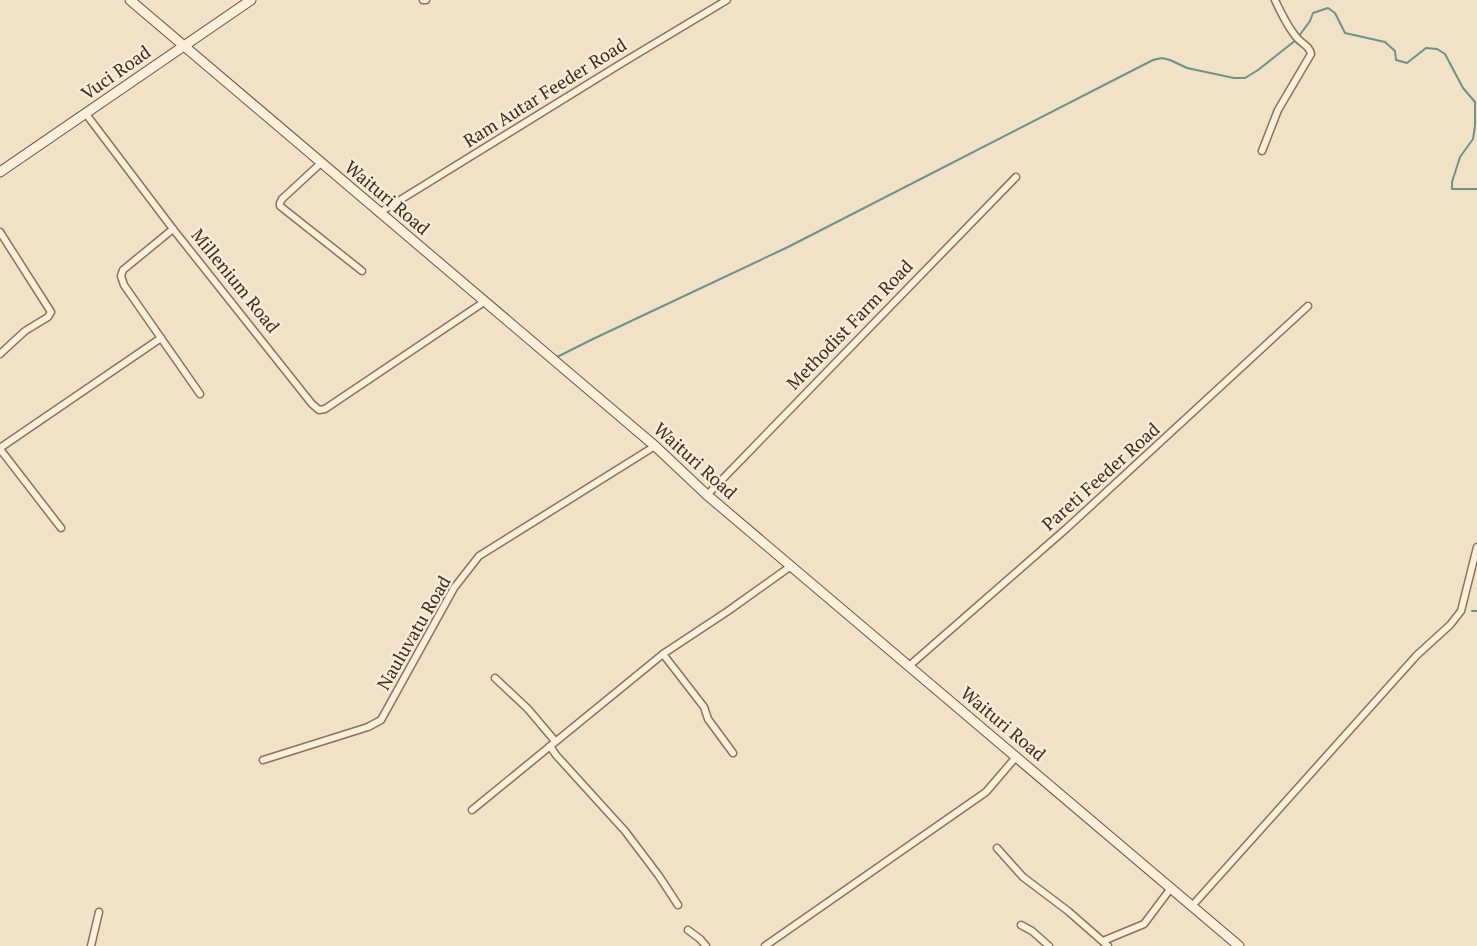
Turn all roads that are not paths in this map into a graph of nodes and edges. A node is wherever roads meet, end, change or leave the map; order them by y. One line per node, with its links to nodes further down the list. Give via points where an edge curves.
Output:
1 (130, 0): 5 (main road, Waituri Road)
2 (251, 0): 5 (main road, Vuci Road)
3 (727, 0): 11 (street, Ram Autar Feeder Road)
4 (1275, 0): 7 (street, via 1297,38 1311,54 1282,103)
5 (184, 46): 6 (main road, Vuci Road); 8 (main road, Waituri Road)
6 (86, 114): 9 (main road, Vuci Road); 12 (street, Millenium Road)
7 (1262, 151)
8 (321, 164): 11 (main road, Waituri Road); 14 (street, via 282,199 280,206)
9 (0, 172)
10 (1016, 177): 22 (street, Methodist Farm Road)
11 (379, 213): 15 (main road, Waituri Road)
12 (173, 229): 15 (street, Millenium Road, via 319,410); 17 (street, Millenium Road, via 121,273 124,285)
13 (0, 232): 18 (street, via 51,312)
14 (362, 270)
15 (484, 302): 20 (main road, Waituri Road)
16 (1308, 306): 27 (street, Pareti Feeder Road, via 1067,528)
17 (161, 338): 19 (street); 21 (street)
18 (0, 354)
19 (200, 394)
20 (655, 446): 22 (main road, Waituri Road); 32 (street, Nauluvatu Road, via 480,556 454,588 381,720)
21 (0, 448): 23 (street)
22 (707, 495): 25 (main road, Waituri Road)
23 (61, 528)
24 (1477, 547): 37 (street, via 1461,611 1450,625 1417,655)
25 (791, 566): 26 (street); 27 (main road, Waituri Road)
26 (663, 654): 29 (street); 30 (street, via 704,707 708,719)
27 (909, 666): 31 (main road, Waituri Road)
28 (495, 678): 29 (street, via 528,709)
29 (553, 744): 33 (street); 36 (street, via 556,755 625,831)
30 (733, 753)
31 (1016, 757): 35 (main road, Waituri Road); 44 (street, via 986,792)
32 (263, 760)
33 (472, 810)
34 (997, 848): 41 (street, via 1023,877)
35 (1172, 888): 37 (main road, Waituri Road); 41 (street, via 1144,924)
36 (678, 905)
37 (1192, 906): 46 (main road, Waituri Road)
38 (99, 912): 42 (street)
39 (1021, 925): 45 (street)
40 (688, 930): 43 (street)
41 (1106, 944)
42 (91, 946)
43 (706, 946)
44 (765, 946)
45 (1049, 946)
46 (1239, 946)

